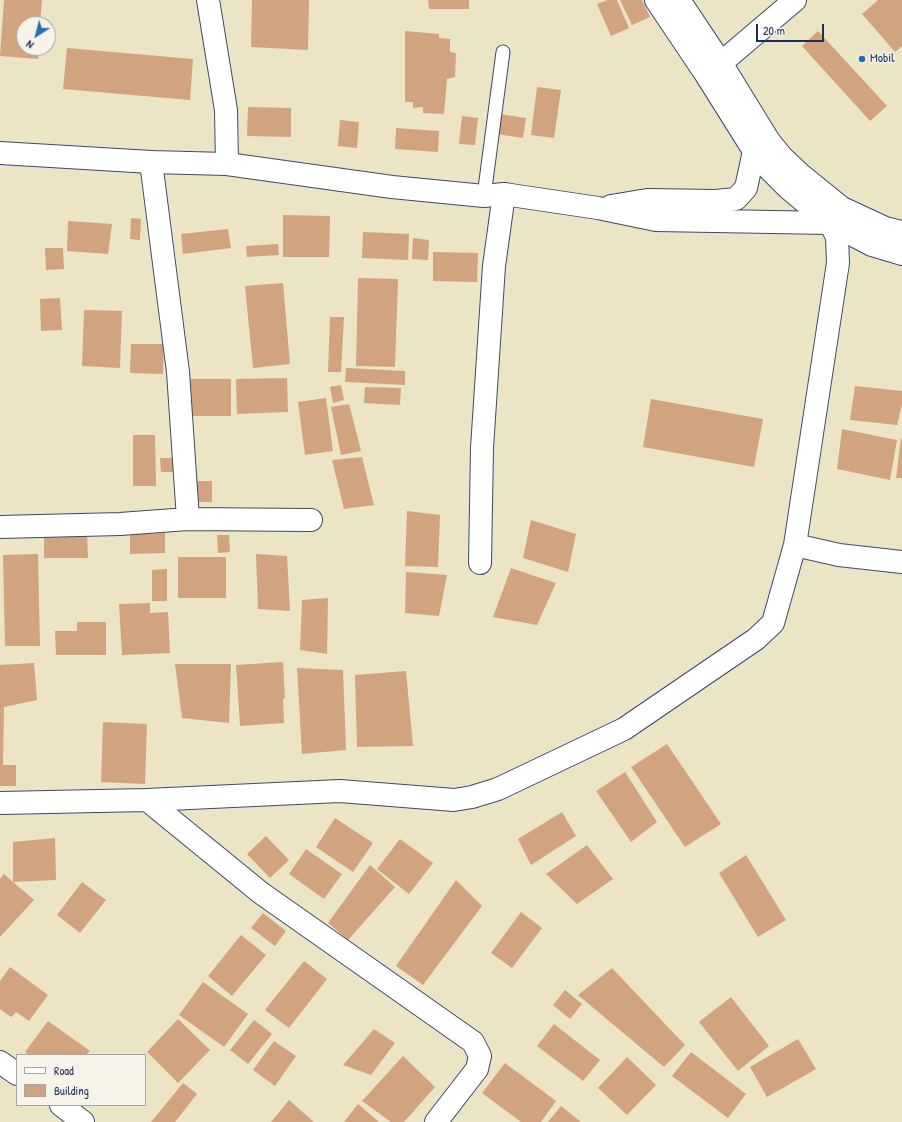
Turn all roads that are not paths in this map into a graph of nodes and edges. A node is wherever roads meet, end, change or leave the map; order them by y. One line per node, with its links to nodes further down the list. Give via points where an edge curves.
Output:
1 (208, 0): 10 (street, via 226,110)
2 (656, 0): 7 (street)
3 (679, 0): 6 (street)
4 (795, 0): 6 (street)
5 (503, 52): 11 (lane)
6 (721, 63): 14 (street, via 769,140 800,174 842,208 885,228)
7 (754, 151): 12 (street, via 746,188 736,199 647,200); 13 (street, via 768,170)
8 (0, 153): 9 (street)
9 (151, 162): 10 (street); 16 (street, via 178,372)
10 (227, 164): 11 (street, via 392,187)
11 (494, 195): 12 (street); 21 (street, via 494,266 482,440)
12 (598, 208): 13 (street, via 656,220)
13 (830, 223): 15 (street, via 872,245); 19 (street, via 837,237 838,263)
14 (902, 232)
15 (902, 254)
16 (188, 519): 17 (street); 18 (street, via 120,524)
17 (311, 520)
18 (0, 527)
19 (795, 545): 20 (street, via 839,555); 22 (street, via 773,623 756,640 624,729 498,789 454,800 340,791)
20 (902, 562)
21 (480, 563)
22 (147, 800): 23 (street); 28 (street, via 261,892 473,1042 480,1056 477,1069)
23 (0, 803)
24 (0, 1062): 25 (street)
25 (16, 1073)
26 (62, 1106): 27 (street)
27 (83, 1122)
28 (436, 1122)

